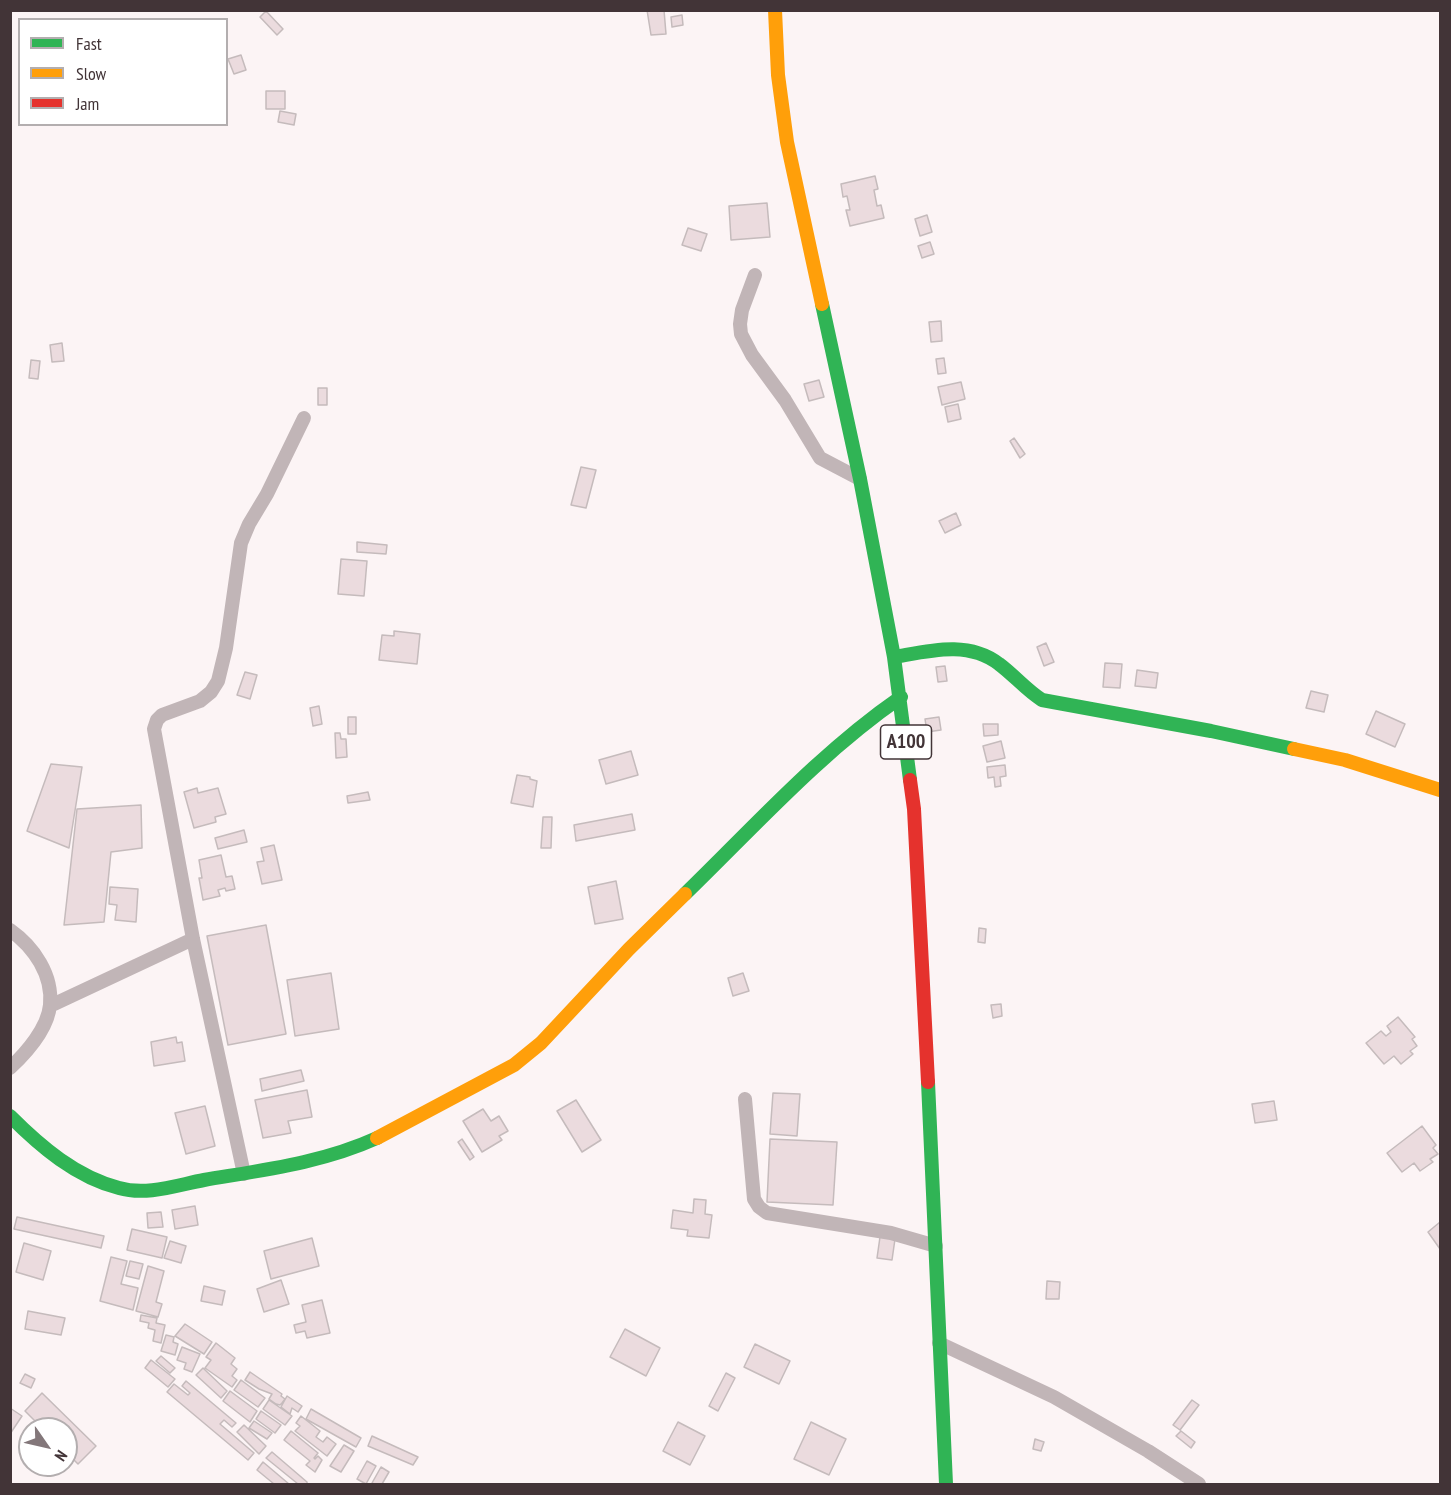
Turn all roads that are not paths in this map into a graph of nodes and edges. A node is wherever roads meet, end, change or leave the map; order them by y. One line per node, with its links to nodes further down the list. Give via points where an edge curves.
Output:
1 (775, 10): 4 (main road, A100, via 787,142)
2 (755, 275): 4 (street, via 742,310 741,334 820,458)
3 (304, 418): 9 (street, via 241,543 218,681 200,701 162,715 154,729)
4 (860, 479): 5 (main road, A100)
5 (894, 657): 6 (main road, A100); 7 (main road, via 971,649 986,654 1042,700 1335,758)
6 (901, 697): 14 (main road, via 866,721 798,781 629,949 541,1043 514,1065 352,1149); 15 (main road, A100, via 914,809)
7 (1440, 790)
8 (10, 930): 10 (street, via 32,948 42,966)
9 (193, 939): 10 (street); 14 (street)
10 (50, 1006): 11 (street, via 27,1053)
11 (10, 1068)
12 (745, 1099): 15 (street, via 754,1198 759,1207 767,1213 891,1233)
13 (11, 1120): 14 (main road, via 66,1164 118,1189 138,1192)
14 (244, 1174)
15 (936, 1246): 16 (main road, A100)
16 (939, 1343): 17 (main road, A100); 18 (street, via 1054,1397)
17 (946, 1485)
18 (1198, 1485)

